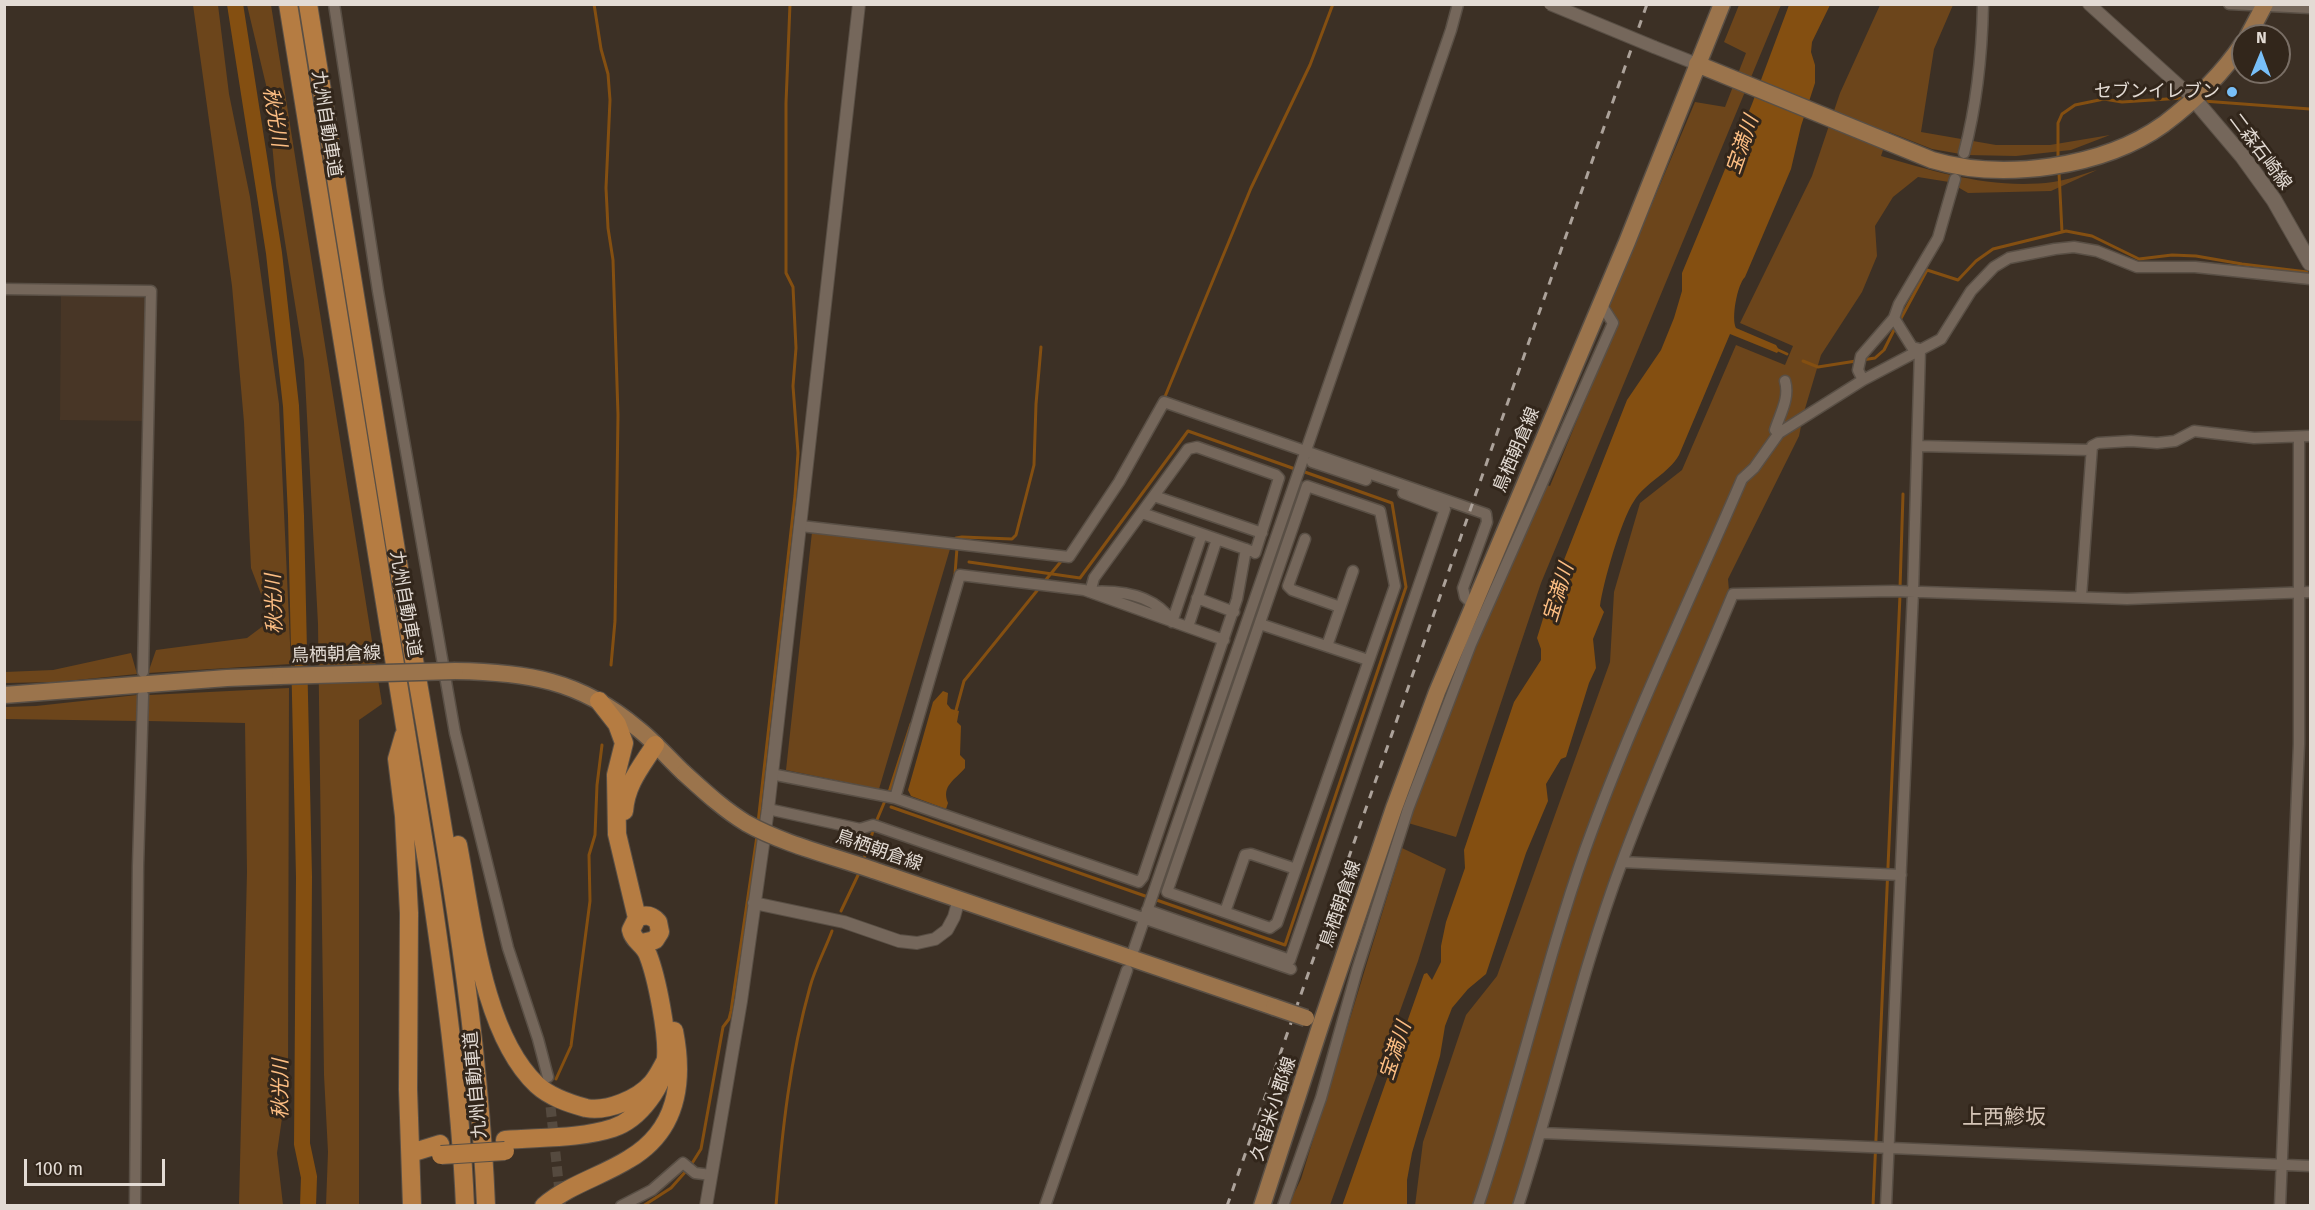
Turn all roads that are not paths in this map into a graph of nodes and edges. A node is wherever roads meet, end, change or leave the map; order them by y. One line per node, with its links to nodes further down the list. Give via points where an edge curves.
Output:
1 (288, 4): 66 (highway, 九州自動車道)
2 (308, 4): 46 (highway, 九州自動車道)
3 (334, 4): 87 (street, via 378,291 455,733 508,948)
4 (859, 4): 37 (street)
5 (1458, 4): 32 (street)
6 (1550, 4): 15 (street, bridge)
7 (1722, 4): 15 (main road)
8 (1983, 4): 17 (street, via 1979,78)
9 (2089, 4): 16 (street)
10 (2229, 4): 11 (street)
11 (2264, 6): 12 (street); 13 (main road)
12 (2310, 8)
13 (2254, 24)
14 (2231, 59): 16 (main road)
15 (1697, 64): 16 (main road, via 1887,143 1953,166 1996,170 2035,168 2106,153 2163,125); 22 (main road, 鳥栖朝倉線)
16 (2193, 98): 19 (main road, 二森石崎線, via 2274,200)
17 (1964, 153)
18 (1955, 179): 23 (street, via 1938,238)
19 (2310, 263)
20 (2310, 279): 24 (street, via 2195,267 2137,267 2097,251 2055,249 2009,258 1994,267 1971,291 1941,339)
21 (4, 289): 62 (street, via 152,291)
22 (1601, 304): 53 (main road, 鳥栖朝倉線); 104 (street, via 1613,323 1471,644 1408,809 1321,1098)
23 (1894, 318): 24 (street, via 1912,347); 25 (street, via 1861,356 1858,370)
24 (1920, 349): 25 (street); 30 (street)
25 (1863, 380): 27 (street)
26 (1785, 381): 27 (street, via 1786,399 1776,430)
27 (1779, 433): 105 (street, via 1742,479 1609,786 1564,913)
28 (2310, 436): 29 (street)
29 (2299, 437): 31 (street, via 2254,438 2193,431 2175,441 2098,443); 50 (street)
30 (1918, 446): 31 (street); 48 (street)
31 (2090, 450): 51 (street)
32 (1305, 452): 34 (street); 37 (street, via 1164,402 1119,482 1069,557); 43 (street)
33 (1312, 462): 34 (street)
34 (1399, 488): 53 (street, via 1486,514 1487,522 1463,588); 78 (street, via 1445,509 1290,960)
35 (1154, 496): 36 (street); 38 (street); 38 (street, via 1188,449 1197,447 1279,478)
36 (1142, 513): 39 (street); 47 (street, via 1094,578)
37 (801, 526): 68 (street)
38 (1262, 533): 42 (street)
39 (1202, 534): 40 (street); 56 (street)
40 (1217, 539): 42 (street); 52 (street)
41 (1305, 539): 54 (street, via 1288,586)
42 (1250, 551): 43 (street); 55 (street)
43 (1268, 558): 44 (street); 78 (street)
44 (1282, 562): 57 (street); 61 (street, via 1307,486 1380,511 1395,586)
45 (1353, 571): 54 (street)
46 (402, 592): 86 (highway, via 436,735 484,980 508,1046 538,1086 555,1097 591,1109 612,1107 633,1097 651,1084); 98 (highway, 九州自動車道, via 465,973)
47 (1090, 592): 56 (street); 70 (street, via 960,575)
48 (1909, 592): 51 (street); 72 (street, via 1733,594); 74 (street)
49 (2310, 592): 50 (street)
50 (2299, 593): 51 (street); 92 (street, via 2298,755)
51 (2081, 597)
52 (1197, 598): 55 (street); 58 (street)
53 (1472, 604): 84 (main road, 鳥栖朝倉線)
54 (1340, 607): 60 (street)
55 (1234, 612): 59 (street)
56 (1172, 621): 58 (street)
57 (1260, 624): 60 (street); 77 (street, via 1167,892)
58 (1188, 627): 59 (street)
59 (1224, 640): 70 (street, via 1139,882)
60 (1327, 646): 61 (street)
61 (1368, 660): 73 (street)
62 (143, 672)
63 (4, 695): 65 (main road, 鳥栖朝倉線, bridge, via 227,678 454,671 535,677)
64 (142, 695): 95 (street)
65 (599, 701): 67 (main road, 鳥栖朝倉線); 69 (highway, via 624,743)
66 (405, 729): 91 (highway, via 397,759 409,913); 97 (highway, 九州自動車道, via 444,976)
67 (655, 745): 69 (highway, via 620,778); 75 (main road, 鳥栖朝倉線, bridge, via 714,801 747,823 785,840); 79 (highway, via 625,795 626,833)
68 (771, 774): 70 (street); 71 (street)
69 (615, 794): 79 (highway, via 617,834)
70 (895, 798)
71 (768, 809): 76 (street); 78 (street, via 860,829 873,825)
72 (1622, 862): 74 (street); 88 (street)
73 (1296, 869): 77 (street, via 1274,927); 77 (street, via 1245,855)
74 (1897, 874): 90 (street)
75 (959, 899): 76 (street, via 946,930 935,939 917,943); 84 (main road, 鳥栖朝倉線, bridge)
76 (754, 903): 94 (street)
77 (1225, 912)
78 (1146, 914): 81 (street); 82 (street)
79 (641, 916): 80 (highway, via 631,930 634,938)
80 (648, 942): 85 (highway); 86 (highway, via 665,1027)
81 (1134, 949)
82 (1291, 969)
83 (1126, 970): 102 (street)
84 (1313, 1021): 103 (main road, 久留米小郡線)
85 (674, 1028): 89 (highway, via 674,1058 667,1090 646,1121 622,1136 589,1145); 99 (highway, via 679,1056 678,1090 663,1129 630,1159)
86 (666, 1060): 89 (highway, via 654,1095 616,1127)
87 (548, 1077)
88 (1542, 1133): 90 (street); 106 (street)
89 (505, 1145): 91 (highway, bridge)
90 (1880, 1148): 92 (street); 107 (street)
91 (411, 1153): 96 (highway)
92 (2282, 1165): 93 (street); 108 (street)
93 (2310, 1166)
94 (711, 1175): 100 (street, via 695,1173 683,1163 652,1190); 101 (street)
95 (135, 1206)
96 (412, 1206)
97 (465, 1206)
98 (486, 1206)
99 (544, 1206)
100 (621, 1206)
101 (706, 1206)
102 (1045, 1206)
103 (1262, 1206)
104 (1283, 1206)
105 (1478, 1206)
106 (1518, 1206)
107 (1887, 1206)
108 (2280, 1206)

